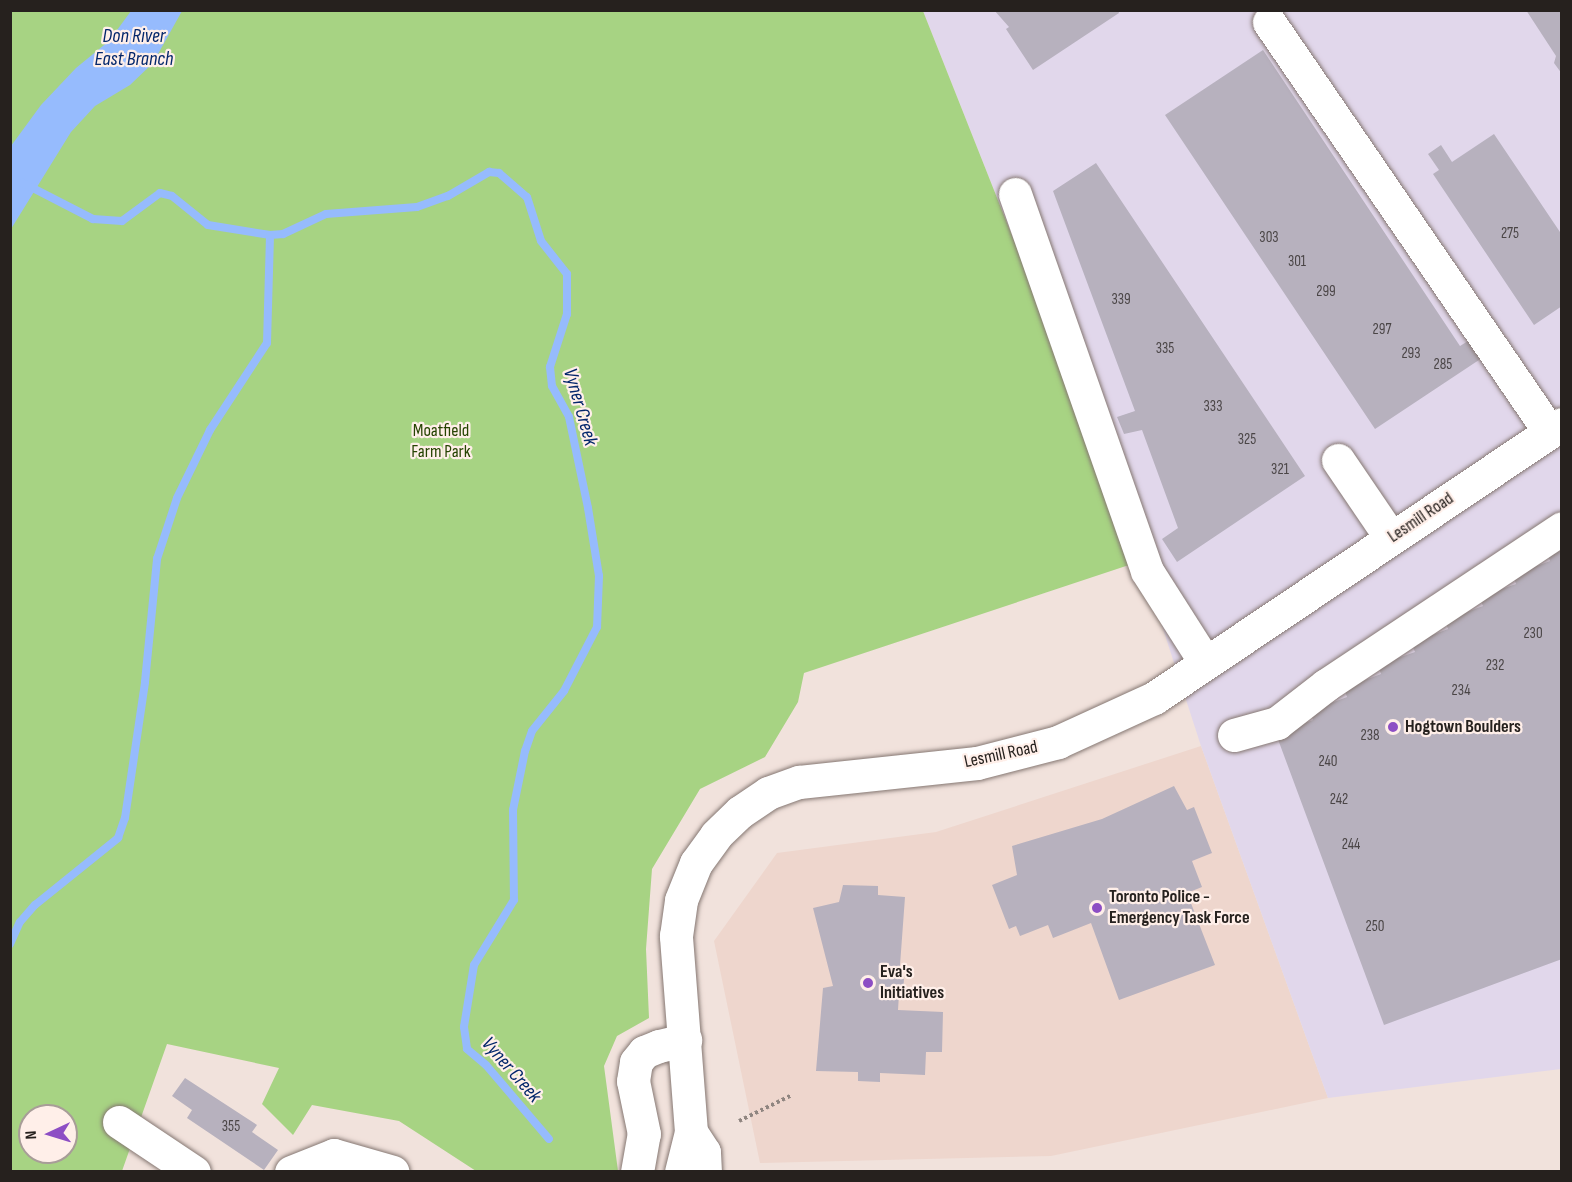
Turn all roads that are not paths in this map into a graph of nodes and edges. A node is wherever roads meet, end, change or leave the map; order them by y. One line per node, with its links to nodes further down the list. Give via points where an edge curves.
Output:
1 (1269, 22): 3 (street)
2 (1015, 194): 7 (street, via 1147,571)
3 (1556, 428): 6 (street, Lesmill Road)
4 (1338, 460): 6 (street)
5 (1562, 528): 8 (street, via 1326,685 1277,723)
6 (1392, 538): 7 (street, Lesmill Road)
7 (1205, 662): 9 (street, Lesmill Road, via 1154,698 1058,742 977,763 799,782 768,793 740,812 716,835 696,863 681,900 676,936)
8 (1234, 735)
9 (685, 1040): 11 (street, Lesmill Road); 15 (street, via 652,1049 636,1062 633,1081 644,1134)
10 (119, 1122): 12 (street)
11 (691, 1132): 16 (street); 17 (street, Lesmill Road, via 704,1152)
12 (194, 1172)
13 (291, 1172): 14 (street, via 334,1155)
14 (393, 1172)
15 (637, 1172)
16 (681, 1172)
17 (705, 1172)

